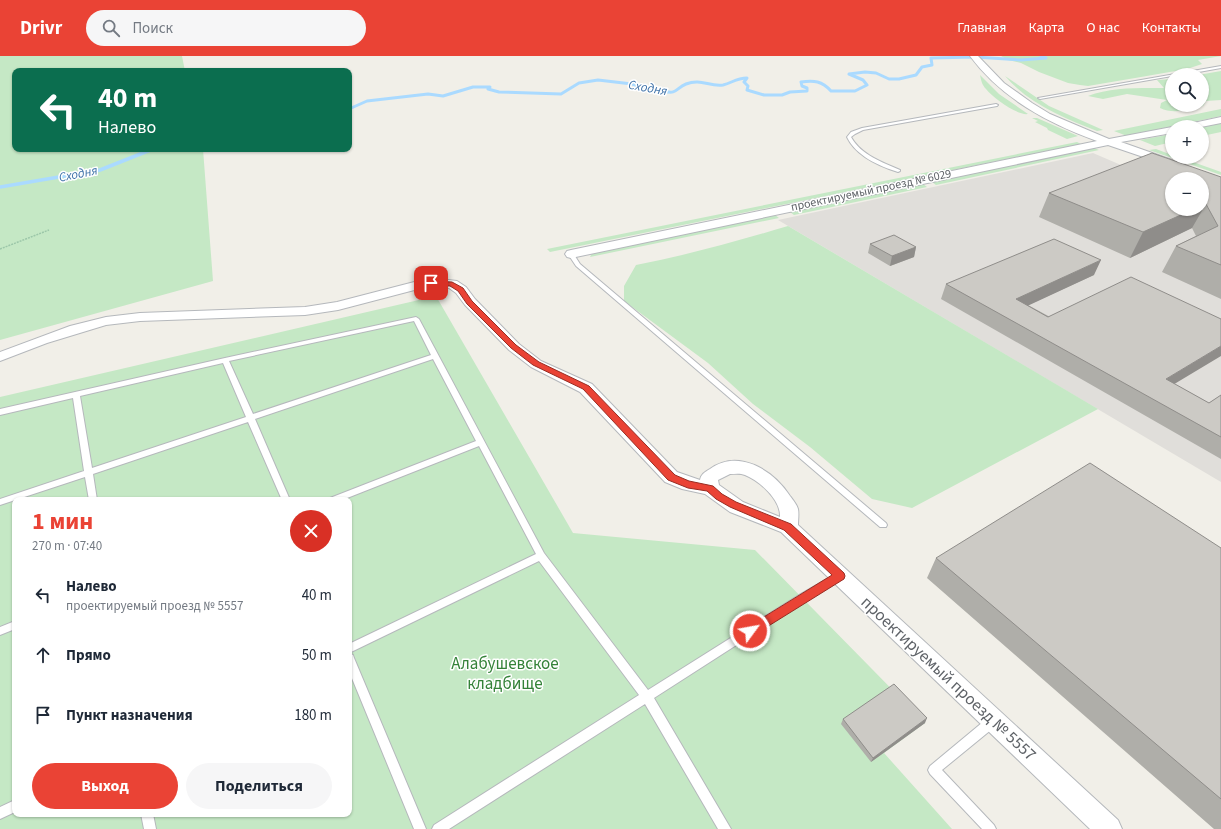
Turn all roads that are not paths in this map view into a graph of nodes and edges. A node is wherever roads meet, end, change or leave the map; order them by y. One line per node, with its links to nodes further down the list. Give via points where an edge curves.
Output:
1 (974, 56): 10 (street, via 1011,94 1042,113)
2 (1221, 67): 3 (lane)
3 (1209, 69)
4 (1165, 76): 5 (lane)
5 (1040, 98)
6 (996, 105): 12 (lane, via 862,129 849,137 856,148)
7 (1221, 120): 8 (street)
8 (1209, 122)
9 (1165, 131): 10 (street, проектируемый проезд № 6029)
10 (1111, 142): 11 (street); 13 (street, проектируемый проезд № 6029, via 913,181)
11 (1178, 166)
12 (898, 171)
13 (571, 254): 29 (lane, via 578,265)
14 (435, 356): 16 (lane, via 416,319); 19 (lane); 20 (lane)
15 (0, 357): 22 (street, via 68,331 106,321 140,317 311,310 338,306 422,284 452,284 461,290 514,347 536,364 586,388 671,477 688,484)
16 (225, 360): 17 (lane); 19 (lane)
17 (76, 395): 18 (lane); 21 (lane)
18 (0, 412)
19 (249, 418): 21 (lane); 25 (lane)
20 (481, 442): 26 (lane); 31 (lane)
21 (88, 472): 23 (lane); 24 (lane)
22 (710, 488): 30 (street, проектируемый проезд № 5557, via 733,505); 30 (street, via 709,478 716,472 738,467 752,470 766,479 779,493 789,510)
23 (15, 497)
24 (92, 497)
25 (285, 497)
26 (341, 497)
27 (12, 498): 28 (lane)
28 (0, 502)
29 (883, 525)
30 (788, 527): 32 (street, проектируемый проезд № 5557)
31 (541, 556): 35 (lane); 37 (lane)
32 (840, 576): 37 (lane); 38 (street, проектируемый проезд № 5557)
33 (12, 626): 34 (lane)
34 (0, 631)
35 (352, 648)
36 (352, 665): 43 (lane)
37 (647, 697): 44 (lane); 45 (lane)
38 (994, 721): 46 (lane, via 934,770); 47 (street, проектируемый проезд № 5557)
39 (12, 807): 40 (lane)
40 (0, 813)
41 (148, 817): 42 (lane)
42 (150, 829)
43 (420, 829)
44 (438, 829)
45 (725, 829)
46 (990, 829)
47 (1109, 829)

